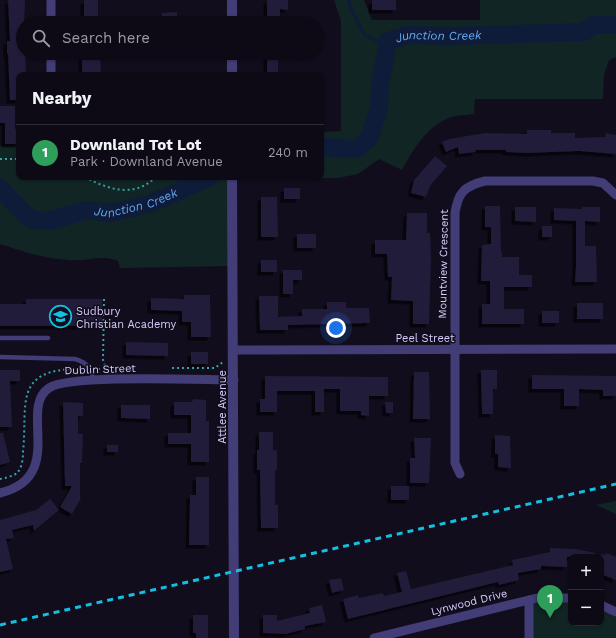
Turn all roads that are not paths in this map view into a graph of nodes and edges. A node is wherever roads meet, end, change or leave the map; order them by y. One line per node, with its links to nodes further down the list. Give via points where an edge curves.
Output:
1 (52, 0): 3 (street)
2 (232, 0): 4 (street)
3 (51, 16)
4 (232, 16)
5 (51, 60): 7 (street)
6 (232, 60): 8 (street)
7 (51, 72)
8 (232, 72)
9 (232, 180): 14 (street, Attlee Avenue)
10 (616, 195): 15 (street, Mountview Crescent, via 603,184 593,182 485,181 473,184 465,190 457,198 455,213)
11 (0, 338): 12 (lane)
12 (48, 338)
13 (616, 349): 15 (street, Peel Street)
14 (234, 350): 15 (street, Peel Street); 18 (street, Attlee Avenue)
15 (454, 350): 19 (street, Mountview Crescent, via 455,463)
16 (0, 357): 17 (lane, via 75,359 82,361 91,369)
17 (94, 380): 18 (street, Dublin Street); 20 (street, Dublin Street, via 62,382 44,392 39,407 34,468 25,482)
18 (234, 380): 26 (street, Attlee Avenue)
19 (460, 474)
20 (0, 493)
21 (568, 598): 22 (street, Lynwood Drive)
22 (529, 600): 25 (street, Lynwood Drive); 27 (street)
23 (604, 606): 24 (street)
24 (616, 612)
25 (380, 637)
26 (234, 638)
27 (529, 638)

